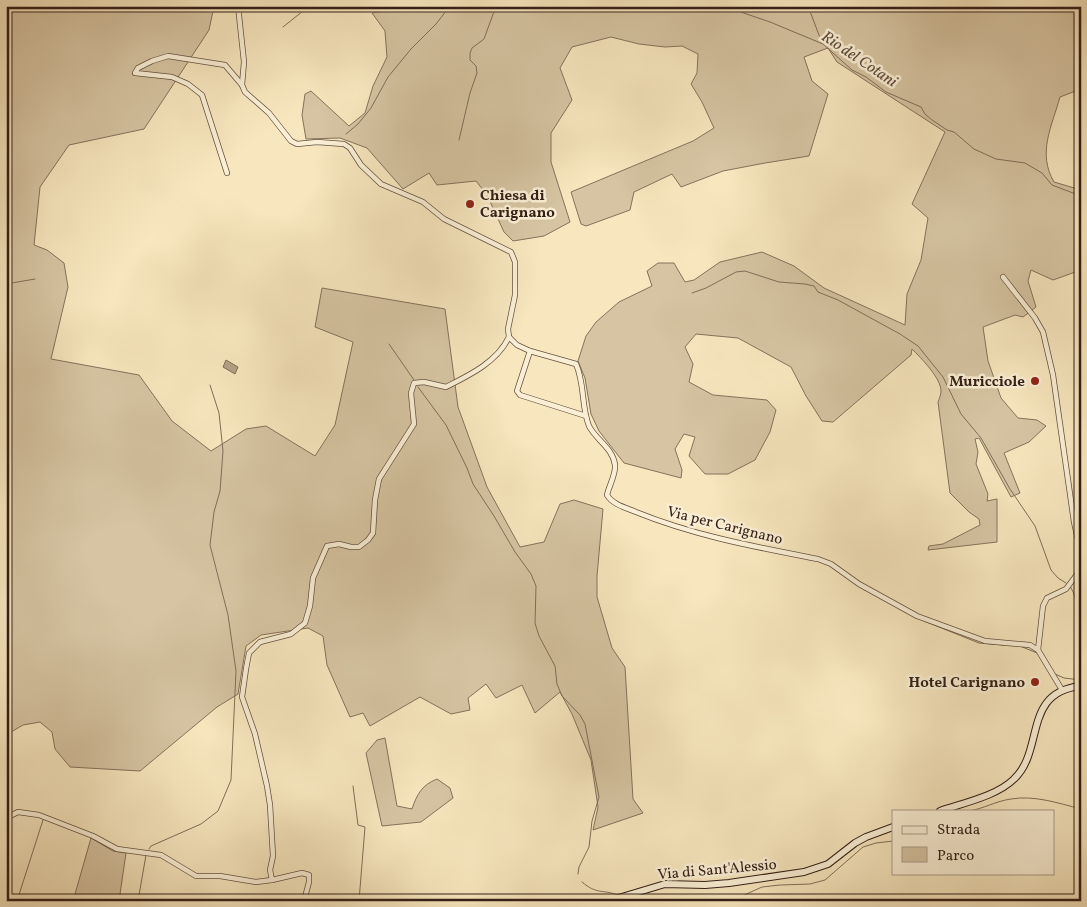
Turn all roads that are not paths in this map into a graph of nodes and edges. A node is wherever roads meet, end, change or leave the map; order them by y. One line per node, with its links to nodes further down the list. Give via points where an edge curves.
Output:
1 (31, 6): 2 (street)
2 (61, 6)
3 (238, 6): 4 (street, via 244,62)
4 (242, 85): 5 (street, via 225,65 168,56 138,68 135,73 172,77 202,95); 7 (street, via 291,142 344,144 382,184 423,202 444,219 511,252 515,262 515,295)
5 (227, 173)
6 (1003, 277): 10 (street, via 1036,318 1043,332 1054,375)
7 (509, 337): 8 (street, Via per Carignano, via 516,345); 18 (street, via 481,368 446,387 414,383 411,392 414,424 379,479 373,533 359,547 327,546 313,578 305,623 291,634 260,642 249,653 242,697 255,734 267,786)
8 (530, 351): 9 (street, Via per Carignano, via 576,364 581,376); 9 (street, via 517,391)
9 (586, 416): 12 (street, Via per Carignano, via 594,435 615,462 607,495 613,502 690,532 818,559 917,616 985,640 1030,645)
10 (1081, 553)
11 (1081, 568): 12 (street, via 1066,589 1047,598 1043,606)
12 (1038, 650): 14 (street)
13 (1081, 686): 14 (street)
14 (1062, 690): 15 (street, via 1049,700 1042,711 1025,766 1015,778 1003,789)
15 (943, 810)
16 (6, 818): 18 (street, via 18,812 40,815 117,849 161,855 196,876 256,882)
17 (892, 827): 20 (street, Via di Sant'Alessio, via 855,843 828,864 804,872 729,883 665,884 615,899)
18 (272, 880): 19 (street, via 302,873 309,875)
19 (304, 901)
20 (593, 901)

